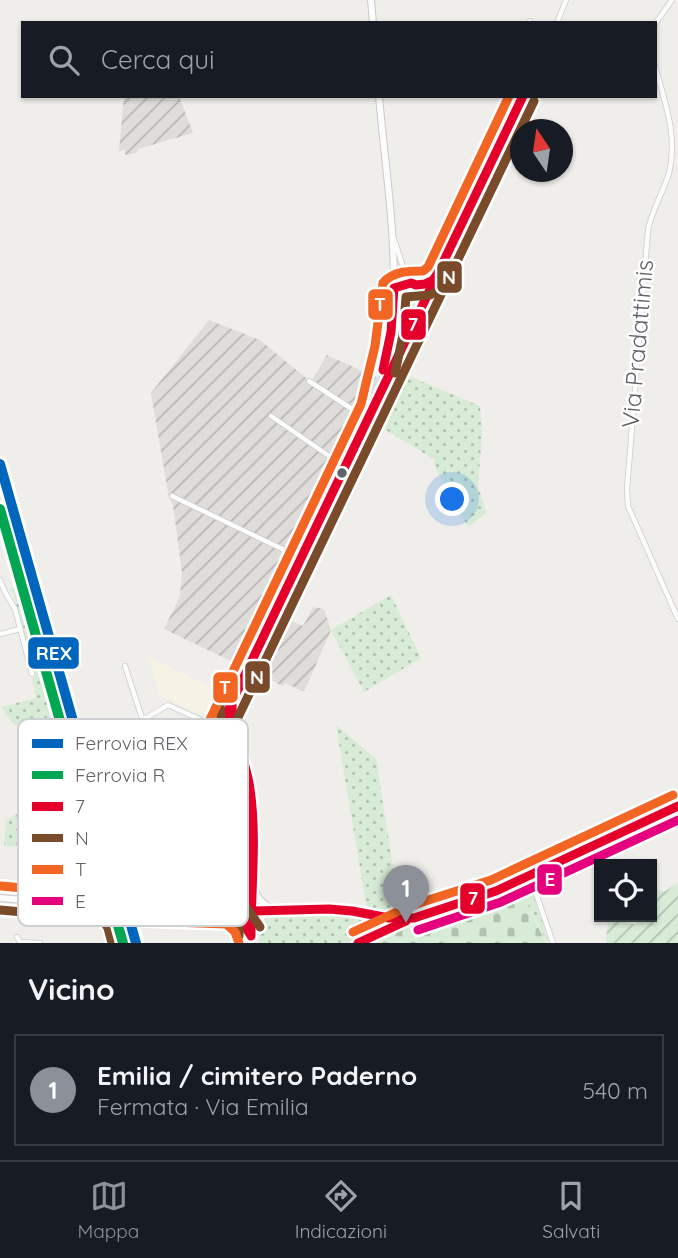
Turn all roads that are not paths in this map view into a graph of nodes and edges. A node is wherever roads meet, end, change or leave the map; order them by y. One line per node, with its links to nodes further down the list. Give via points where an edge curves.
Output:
1 (371, 0): 4 (main road)
2 (566, 0): 5 (street)
3 (672, 0): 6 (street)
4 (373, 21)
5 (558, 21)
6 (657, 21)
7 (657, 73): 23 (street, Via Pradattimis, via 673,132 673,158 648,230 627,489 628,506)
8 (379, 98): 10 (main road)
9 (522, 98): 11 (street)
10 (393, 236): 12 (street); 13 (main road)
11 (438, 274): 12 (street, via 425,285); 14 (street)
12 (411, 283): 13 (street)
13 (394, 288): 14 (street, via 415,298); 16 (main road, via 391,332)
14 (428, 297): 16 (street)
15 (309, 381): 18 (street)
16 (373, 408): 18 (main road)
17 (271, 416): 19 (street)
18 (369, 420): 19 (main road)
19 (345, 467): 21 (main road)
20 (172, 496): 21 (street)
21 (301, 558): 29 (main road, via 232,701)
22 (0, 580): 24 (street)
23 (678, 619)
24 (20, 629): 25 (street); 27 (street)
25 (0, 634)
26 (125, 666): 28 (street, via 142,718 168,705)
27 (33, 674)
28 (198, 719)
29 (230, 719)
30 (248, 781): 33 (main road)
31 (678, 806): 32 (main road)
32 (530, 876): 40 (main road); 50 (street)
33 (251, 881): 36 (main road, via 260,900); 38 (main road)
34 (0, 898): 35 (main road)
35 (18, 899)
36 (273, 910): 38 (main road); 39 (main road, via 336,909); 44 (main road)
37 (248, 911): 38 (street)
38 (251, 911): 44 (main road)
39 (389, 918): 40 (main road); 41 (main road)
40 (414, 918): 41 (main road)
41 (402, 922): 49 (street)
42 (119, 926): 47 (main road)
43 (244, 926): 44 (street)
44 (250, 934): 48 (main road)
45 (17, 937): 46 (street, via 20,942)
46 (40, 943)
47 (125, 943)
48 (251, 943)
49 (358, 943)
50 (553, 943)

